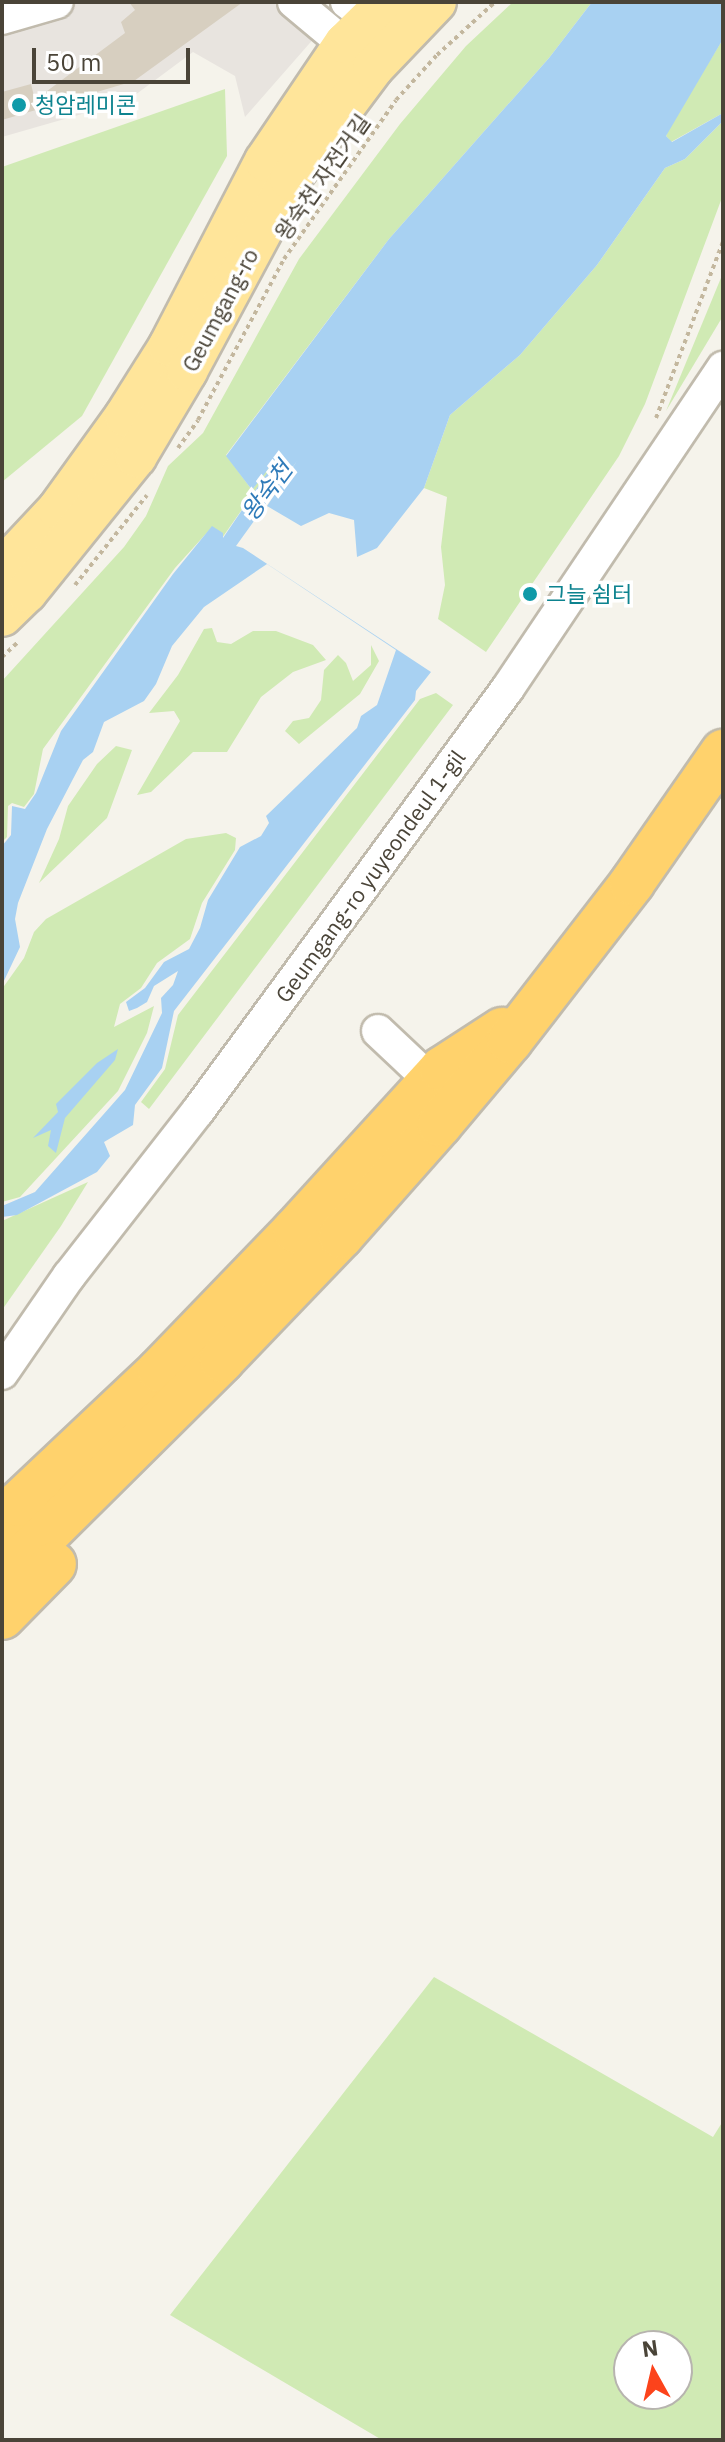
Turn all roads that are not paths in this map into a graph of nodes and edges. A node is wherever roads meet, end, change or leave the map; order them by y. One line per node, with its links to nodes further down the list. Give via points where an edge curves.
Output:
1 (57, 2): 4 (street)
2 (294, 2): 5 (street)
3 (436, 2): 5 (main road, Geumgang-ro)
4 (2, 18)
5 (370, 29): 7 (main road, Geumgang-ro, via 265,161 169,346); 10 (main road, Geumgang-ro, via 136,457 27,592)
6 (723, 368): 16 (street, Geumgang-ro yuyeondeul 1-gil, via 508,688)
7 (125, 416): 8 (main road); 9 (main road, Geumgang-ro, via 58,509)
8 (2, 553)
9 (2, 569)
10 (13, 627)
11 (723, 752): 13 (highway)
12 (723, 802): 19 (highway, via 572,1009 403,1210)
13 (540, 1003): 15 (highway); 18 (highway, via 341,1236)
14 (378, 1031): 15 (street)
15 (431, 1081): 17 (highway, via 160,1370 18,1504)
16 (2, 1373)
17 (2, 1529)
18 (2, 1578)
19 (2, 1617)

